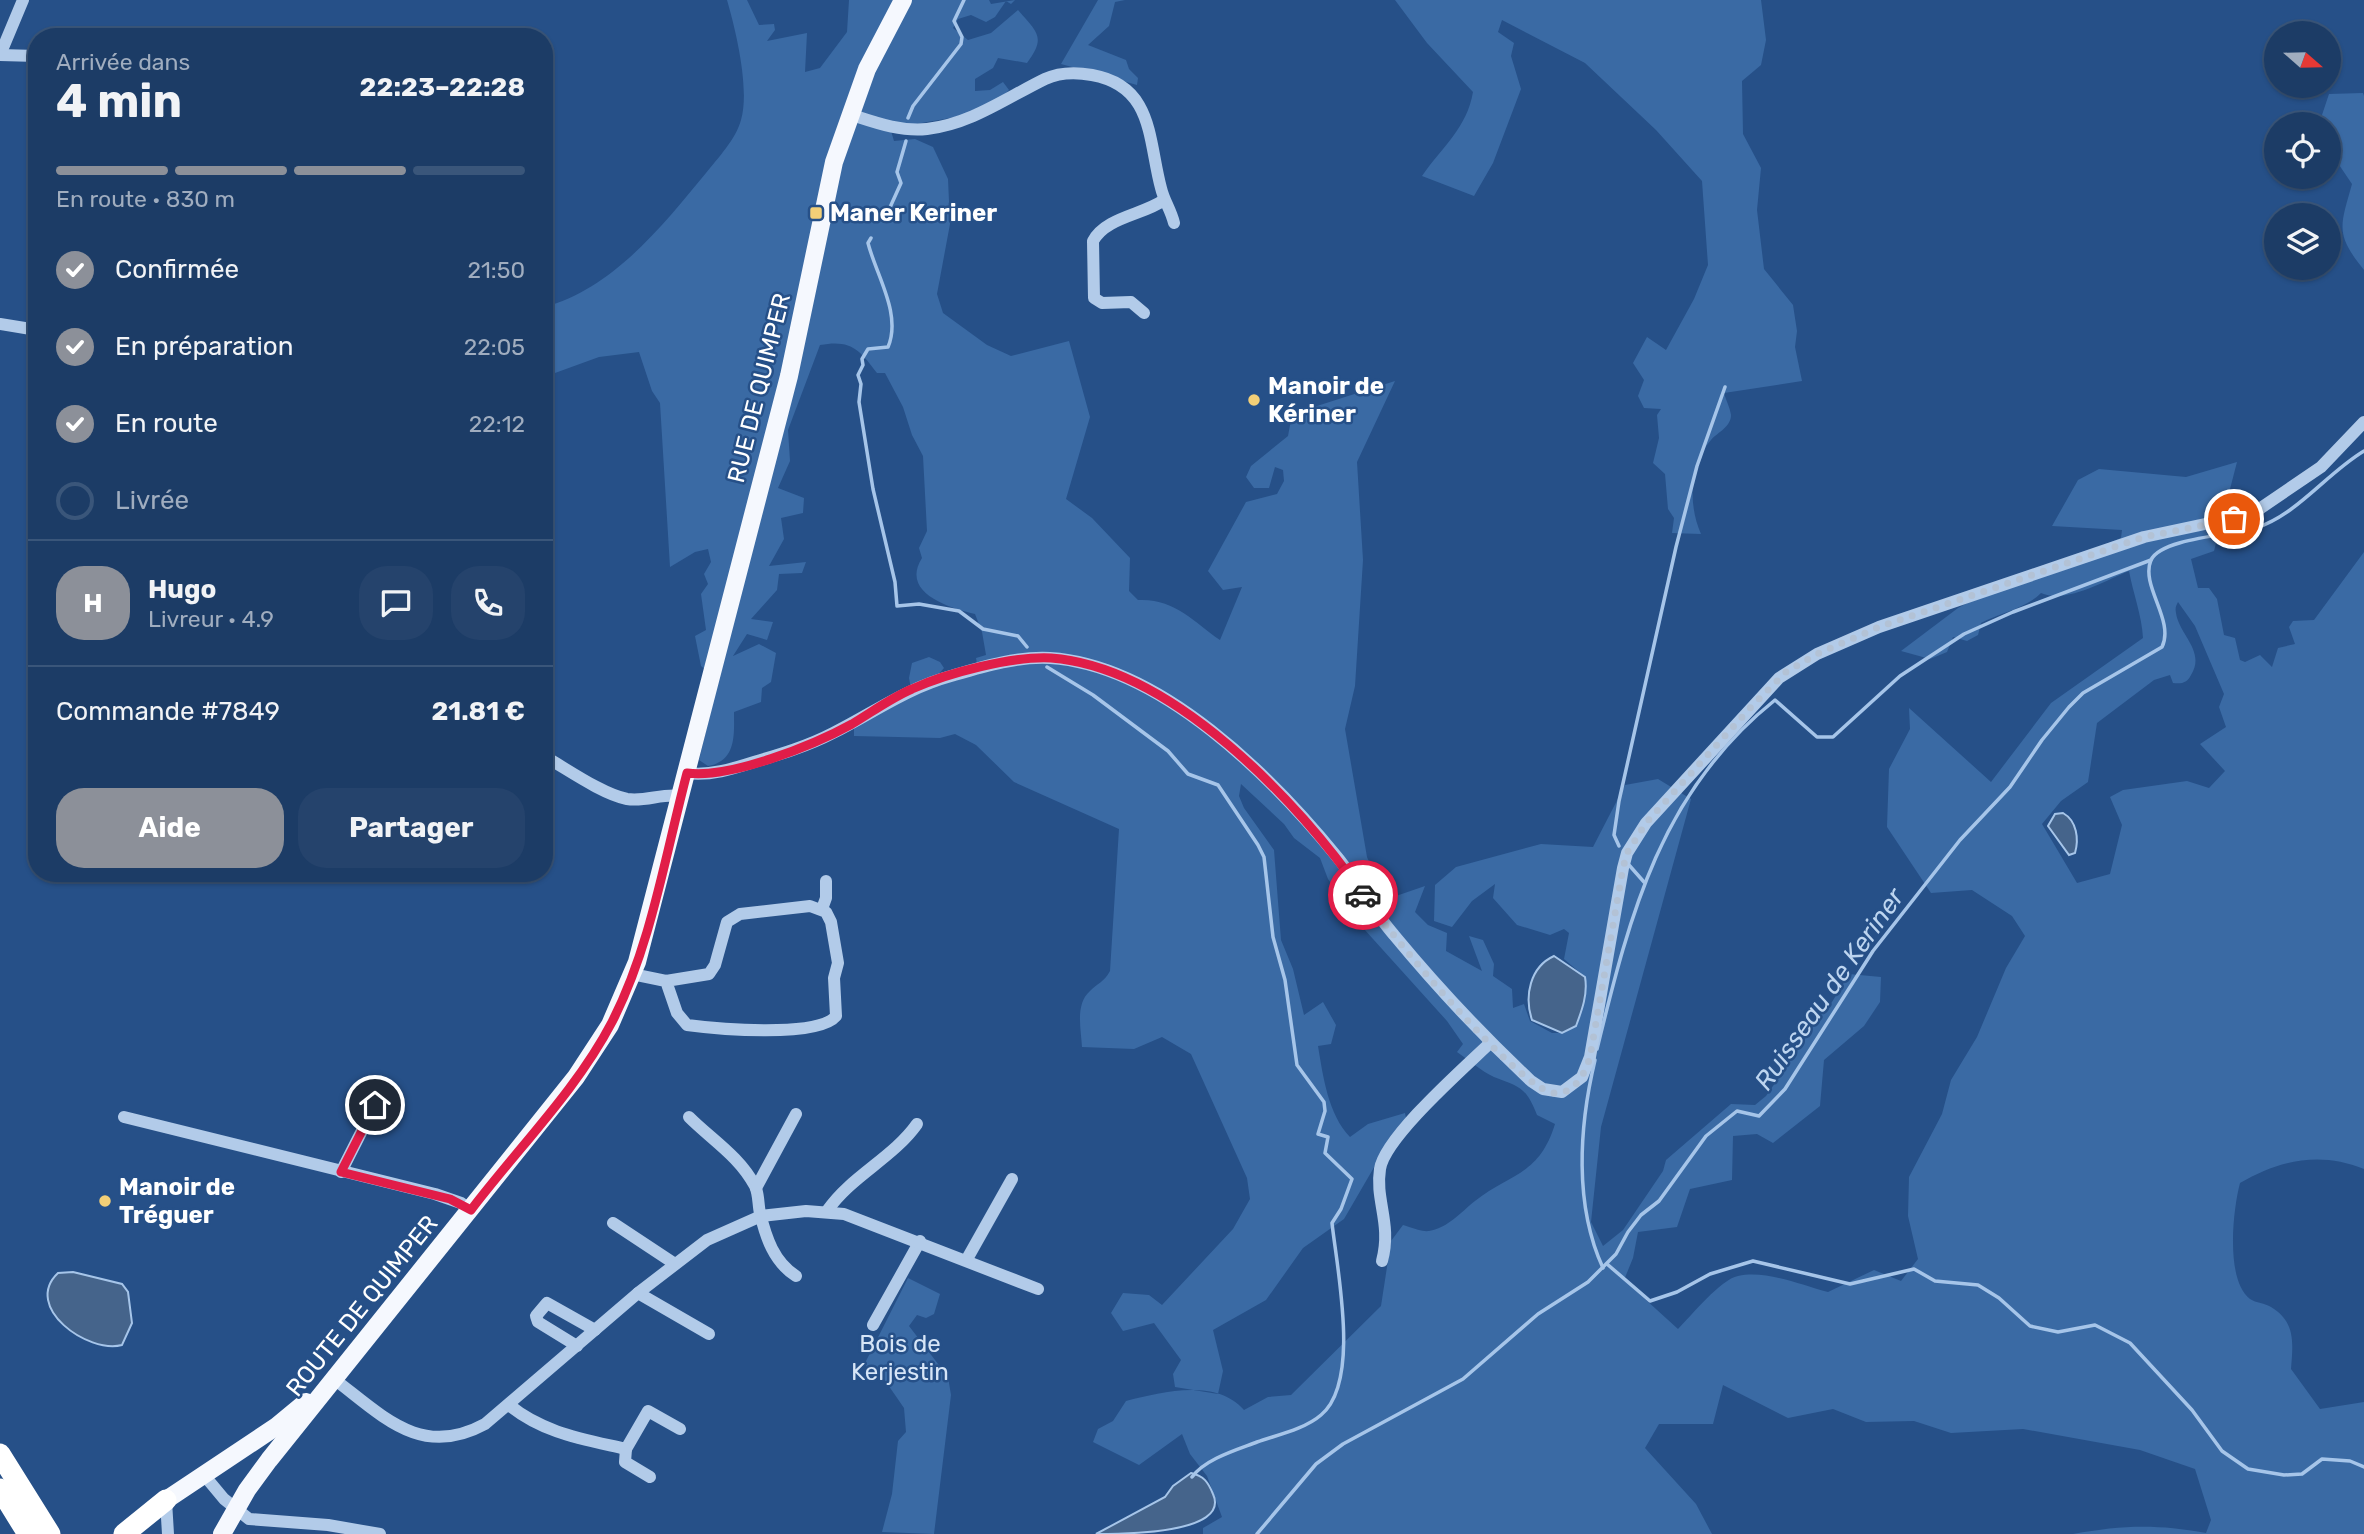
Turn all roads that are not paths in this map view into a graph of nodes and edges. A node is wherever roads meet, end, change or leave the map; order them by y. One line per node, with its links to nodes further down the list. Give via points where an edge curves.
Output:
1 (23, 0): 3 (street)
2 (903, 0): 5 (main road, RUE DE QUIMPER)
3 (0, 55): 4 (street)
4 (28, 57)
5 (849, 114): 6 (street, via 893,128 927,129 980,114 1056,75 1098,76 1128,89 1139,102); 13 (main road, RUE DE QUIMPER, via 827,189 789,376)
6 (1164, 200): 7 (street); 8 (street, via 1105,226 1093,241 1094,298 1102,303 1131,302)
7 (1174, 223)
8 (1144, 313)
9 (0, 324): 10 (street)
10 (28, 329)
11 (2364, 422): 19 (street, via 2321,467 2252,514 2144,537 1905,618 1841,642 1786,672 1653,815 1627,853 1592,1050 1582,1077 1562,1092 1543,1090)
12 (553, 761): 14 (street, via 618,796)
13 (687, 773): 14 (main road, RUE DE QUIMPER); 19 (street, via 710,774 792,751 833,734 912,689 957,674 1039,658 1103,670 1184,713 1272,784 1339,859 1393,934)
14 (681, 796): 17 (main road, ROUTE DE QUIMPER)
15 (825, 881): 16 (street)
16 (822, 909): 18 (street, via 810,906 730,918 712,971); 18 (street, via 831,922 838,963 836,1016 825,1025 769,1031 687,1025 677,1013)
17 (632, 974): 18 (street); 28 (main road, ROUTE DE QUIMPER, via 586,1065)
18 (666, 981)
19 (1490, 1043): 34 (street, via 1428,1104 1385,1155 1380,1175 1387,1234)
20 (375, 1105): 25 (street)
21 (796, 1114): 27 (street)
22 (689, 1116): 27 (street, via 714,1142 728,1148)
23 (124, 1117): 25 (street)
24 (917, 1124): 29 (street, via 906,1140)
25 (341, 1172): 28 (street, via 450,1199)
26 (1012, 1179): 33 (street)
27 (756, 1188): 30 (street)
28 (471, 1210): 43 (main road, ROUTE DE QUIMPER)
29 (827, 1211): 30 (street); 32 (street)
30 (761, 1216): 35 (street, via 725,1230); 36 (street, via 776,1260)
31 (613, 1223): 35 (street)
32 (920, 1241): 33 (street); 39 (street)
33 (967, 1259): 37 (street)
34 (1382, 1261)
35 (675, 1264): 38 (street)
36 (796, 1276)
37 (1038, 1289)
38 (638, 1293): 40 (street); 41 (street)
39 (873, 1325)
40 (594, 1330): 42 (street); 42 (street, via 544,1304 536,1316 538,1322)
41 (709, 1334)
42 (577, 1346): 44 (street)
43 (334, 1379): 44 (street, via 395,1425 434,1438 474,1430); 48 (main road, via 277,1426); 52 (main road, ROUTE DE QUIMPER)
44 (509, 1405): 46 (street, via 545,1428)
45 (680, 1429): 46 (street, via 648,1411)
46 (626, 1449): 49 (street, via 625,1462)
47 (0, 1454): 54 (highway)
48 (204, 1475): 51 (main road); 52 (street)
49 (650, 1477)
50 (0, 1489): 53 (highway)
51 (166, 1500): 55 (highway); 56 (street)
52 (235, 1509): 57 (main road, ROUTE DE QUIMPER); 58 (street, via 249,1519)
53 (28, 1534)
54 (50, 1534)
55 (124, 1534)
56 (168, 1534)
57 (222, 1534)
58 (380, 1534)

